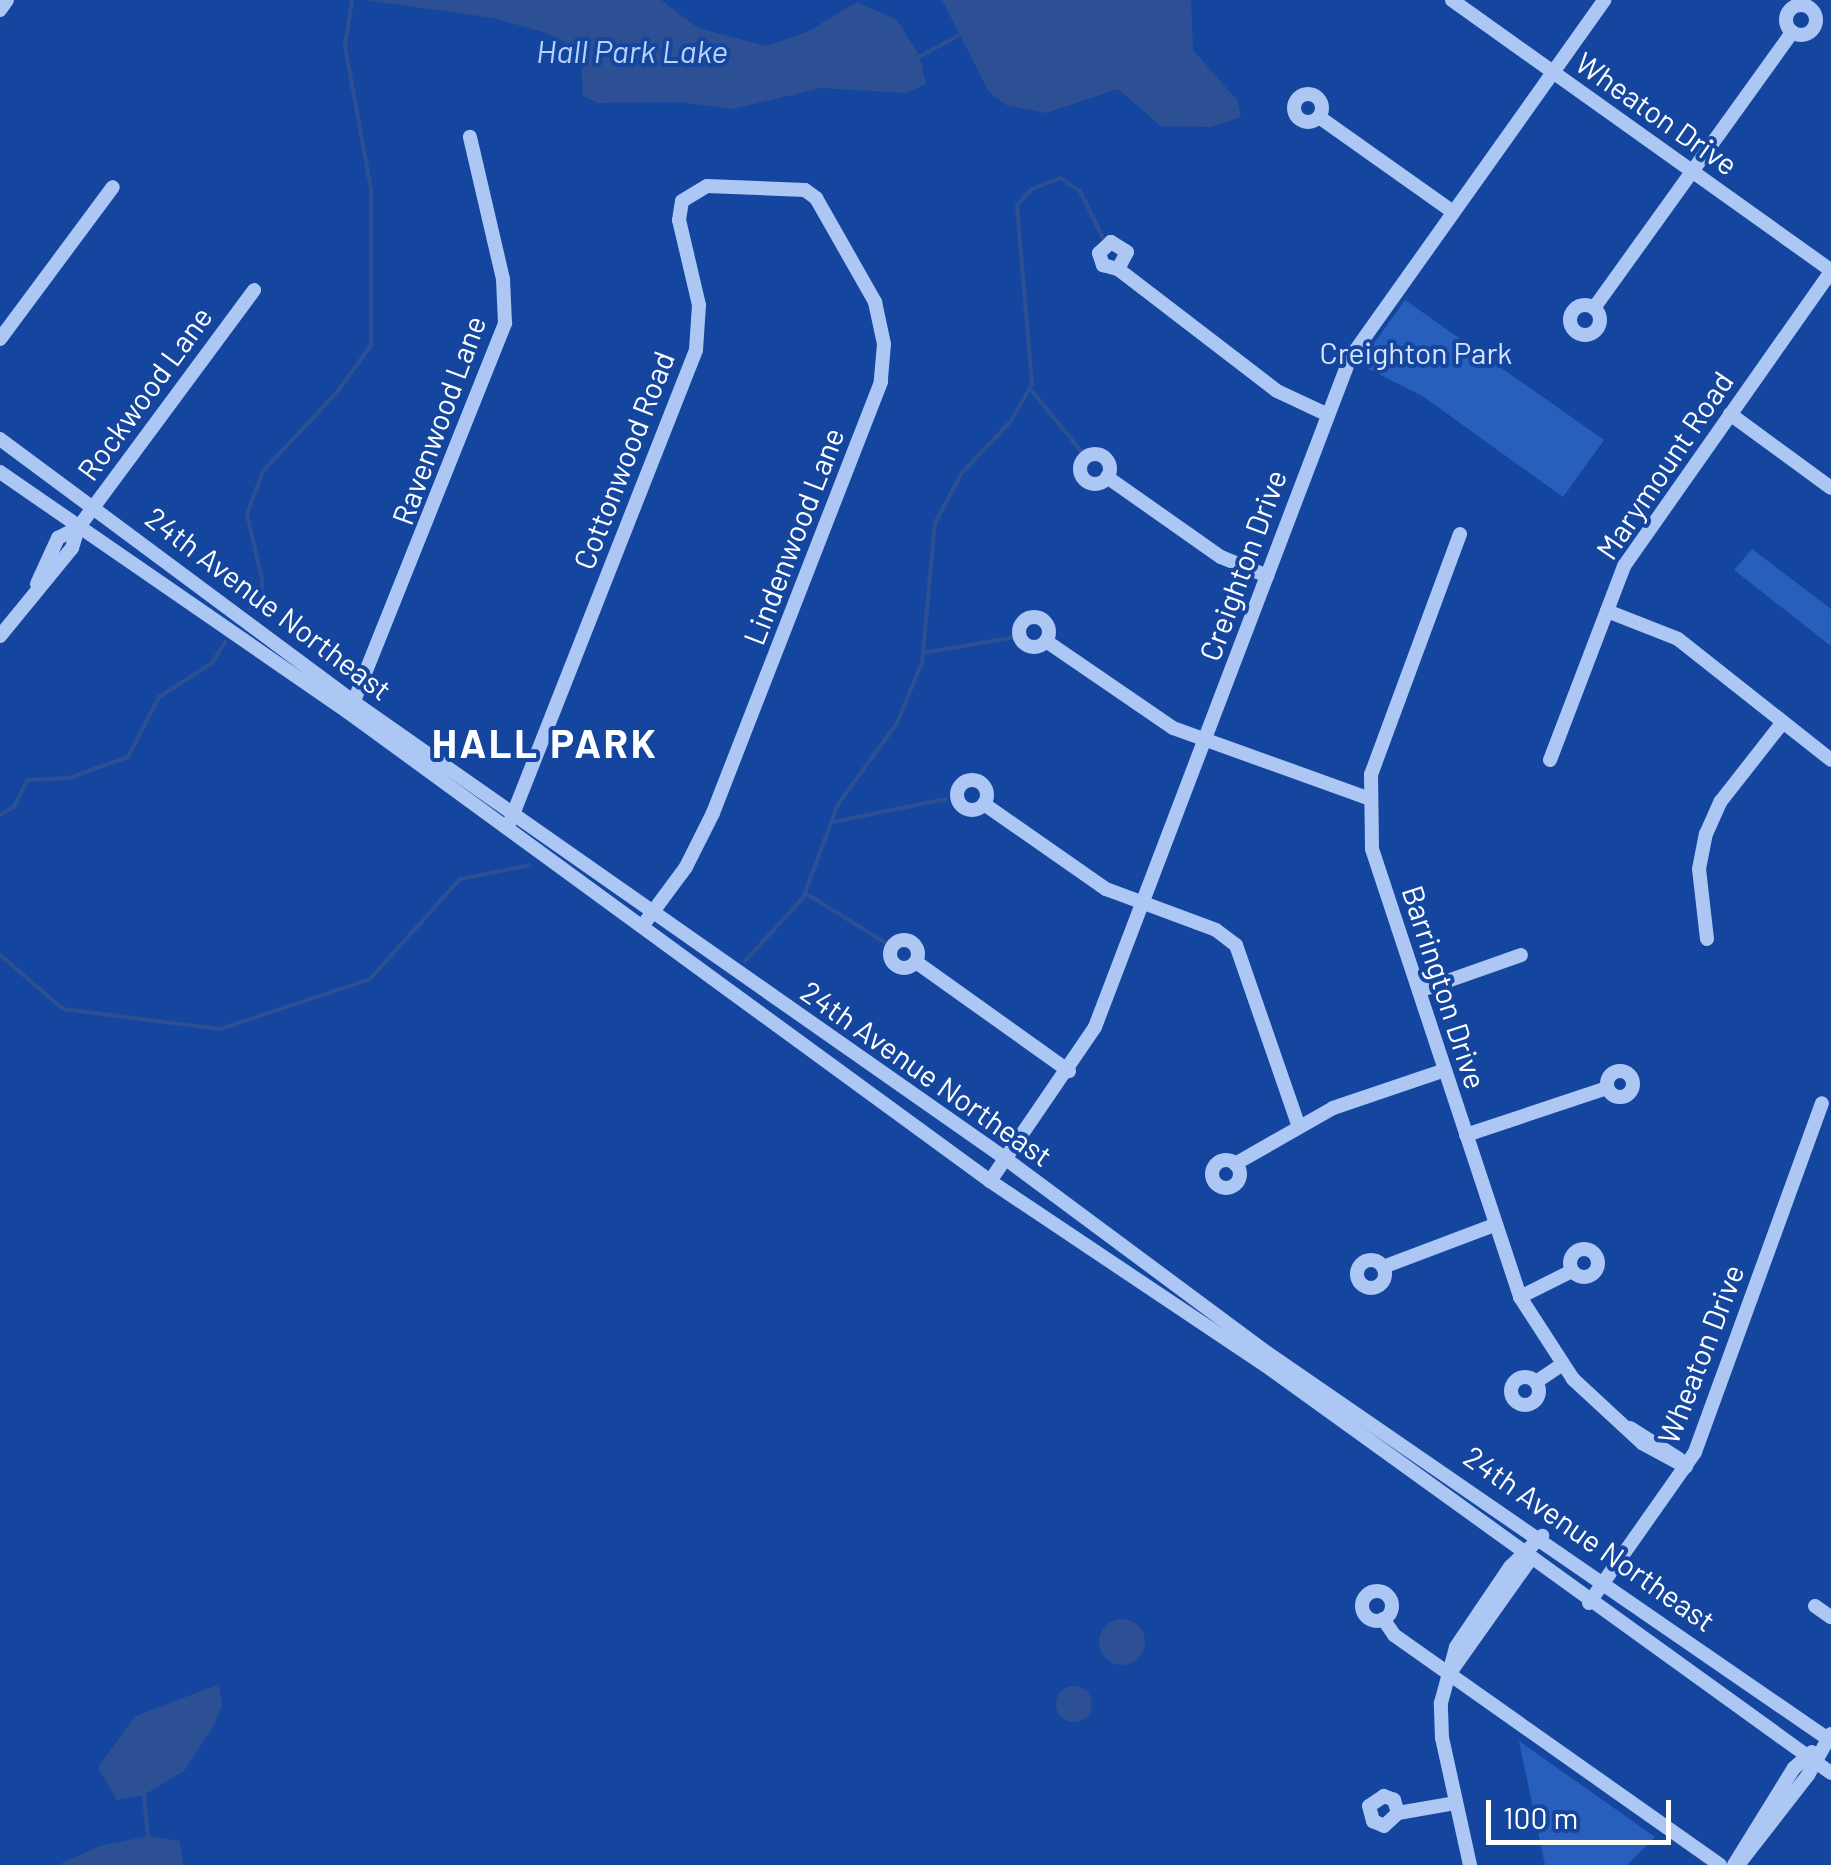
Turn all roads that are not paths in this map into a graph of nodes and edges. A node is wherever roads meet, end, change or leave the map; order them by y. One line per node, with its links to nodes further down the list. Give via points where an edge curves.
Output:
1 (7, 0): 4 (street)
2 (1452, 0): 6 (street, Wheaton Drive)
3 (1604, 0): 6 (street, Creighton Drive)
4 (0, 10)
5 (1792, 32): 9 (street)
6 (1553, 73): 9 (street, Wheaton Drive); 12 (street, Creighton Drive)
7 (1319, 116): 12 (street)
8 (470, 137): 31 (street, Ravenwood Lane, via 503,279 506,323)
9 (1691, 172): 14 (street, Wheaton Drive); 16 (street)
10 (113, 187): 17 (street)
11 (778, 187): 38 (street, Cottonwood Road, via 697,187 682,201 700,314 696,350); 40 (street, Lindenwood Lane, via 816,198 869,290 882,330 881,382 713,813 686,868)
12 (1452, 212): 18 (street, Creighton Drive, via 1350,358)
13 (1118, 270): 18 (street, via 1278,391)
14 (1831, 271): 19 (street, Marymount Road)
15 (254, 290): 24 (street, Rockwood Lane)
16 (1594, 308)
17 (0, 340)
18 (1326, 414): 27 (street, Creighton Drive)
19 (1730, 414): 23 (street); 28 (street, Marymount Road, via 1632,552)
20 (0, 438): 24 (street, 24th Avenue Northeast)
21 (0, 472): 25 (street, 24th Avenue Northeast)
22 (1107, 478): 27 (street, via 1221,557)
23 (1831, 488)
24 (94, 506): 25 (street, Rockwood Lane); 31 (street, 24th Avenue Northeast)
25 (78, 528): 29 (street, Rockwood Lane, via 58,538 36,586); 31 (street, 24th Avenue Northeast)
26 (1460, 534): 36 (street, Barrington Drive, via 1382,738)
27 (1266, 576): 33 (street, Creighton Drive)
28 (1607, 611): 32 (street, via 1678,639); 34 (street, Marymount Road)
29 (0, 636)
30 (1046, 641): 33 (street, via 1161,722)
31 (352, 708): 38 (street, 24th Avenue Northeast)
32 (1784, 722): 35 (street); 41 (street, via 1721,801 1706,834 1699,869)
33 (1206, 741): 36 (street); 39 (street, Creighton Drive)
34 (1550, 760)
35 (1831, 760)
36 (1367, 798): 44 (street, Barrington Drive, via 1379,876)
37 (984, 804): 39 (street, via 1092,881)
38 (510, 822): 40 (street, 24th Avenue Northeast)
39 (1144, 904): 46 (street, Creighton Drive, via 1095,1027); 49 (street, via 1236,945)
40 (647, 919): 51 (street, 24th Avenue Northeast); 53 (street, 24th Avenue Northeast)
41 (1707, 939)
42 (1521, 955): 44 (street)
43 (916, 962): 46 (street)
44 (1419, 991): 45 (street, Barrington Drive)
45 (1444, 1070): 49 (street); 50 (street, Barrington Drive)
46 (1068, 1071): 51 (street, Creighton Drive)
47 (1607, 1088): 50 (street)
48 (1822, 1103): 60 (street, Wheaton Drive)
49 (1298, 1124): 52 (street)
50 (1466, 1135): 54 (street, Barrington Drive)
51 (1006, 1159): 53 (street, Creighton Drive); 61 (street, 24th Avenue Northeast, via 1266,1352)
52 (1235, 1164)
53 (990, 1181): 62 (street, 24th Avenue Northeast, via 1272,1370)
54 (1494, 1225): 55 (street); 57 (street, Barrington Drive)
55 (1383, 1267)
56 (1572, 1271): 57 (street)
57 (1520, 1297): 58 (street, Barrington Drive)
58 (1561, 1365): 59 (street); 60 (street, Barrington Drive, via 1626,1426 1666,1446)
59 (1536, 1382)
60 (1686, 1466): 63 (street, Wheaton Drive)
61 (1542, 1536): 62 (street); 63 (street, 24th Avenue Northeast)
62 (1526, 1558): 64 (street, 24th Avenue Northeast); 68 (street, via 1456,1647)
63 (1605, 1581): 64 (street, Wheaton Drive); 69 (street, 24th Avenue Northeast)
64 (1589, 1603): 70 (street, 24th Avenue Northeast)
65 (1814, 1606): 66 (street)
66 (1831, 1618)
67 (1383, 1619): 68 (street)
68 (1448, 1674): 72 (street, via 1440,1724); 75 (street)
69 (1830, 1738): 70 (street)
70 (1811, 1760): 71 (street, 24th Avenue Northeast); 76 (street)
71 (1831, 1773)
72 (1456, 1803): 73 (street); 74 (street)
73 (1398, 1814)
74 (1470, 1865)
75 (1720, 1865)
76 (1735, 1865)

